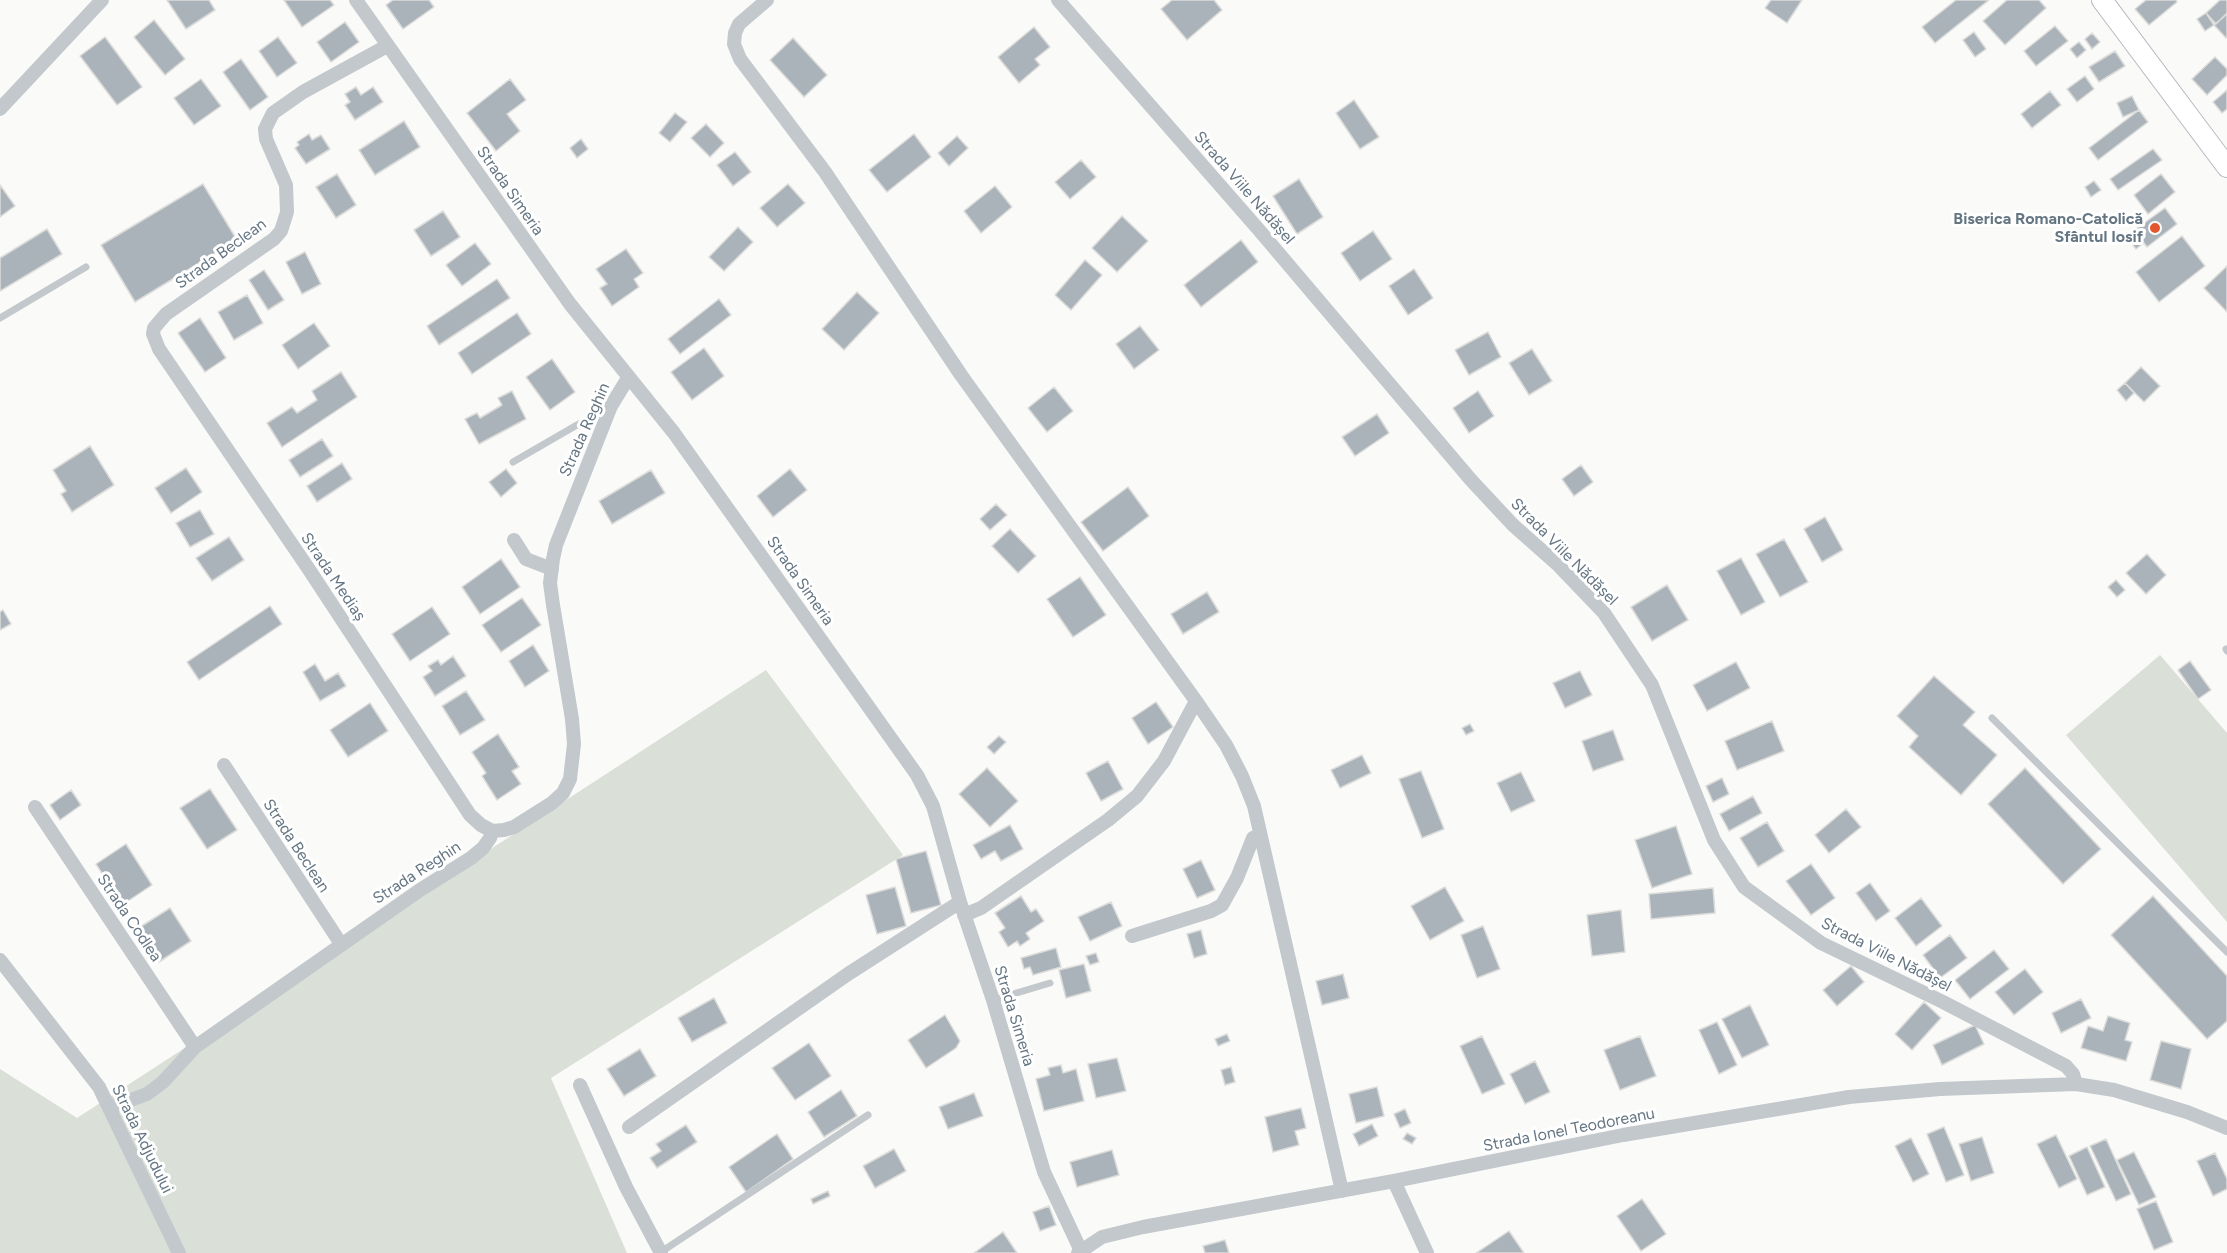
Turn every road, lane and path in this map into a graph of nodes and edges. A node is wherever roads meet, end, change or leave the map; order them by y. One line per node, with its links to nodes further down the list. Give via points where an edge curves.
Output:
1 (102, 0): 7 (street)
2 (356, 0): 6 (street, Strada Simeria)
3 (767, 0): 17 (street, via 739,24 734,44 740,59 825,172 962,375)
4 (1058, 0): 31 (street, Strada Viile Nădășel, via 1471,480 1604,613 1652,685 1714,840 1744,888 1821,944 2066,1066)
5 (2102, 0): 8 (main road)
6 (387, 46): 11 (street, Strada Beclean, via 273,113 265,129 286,185 287,212 281,231 166,314); 12 (street, Strada Simeria, via 570,304)
7 (0, 109)
8 (2227, 168)
9 (86, 267): 10 (lane)
10 (0, 318)
11 (153, 334): 21 (street, Strada Mediaș, via 159,349 471,815)
12 (628, 378): 13 (street, Strada Reghin); 23 (street, Strada Simeria, via 674,433 917,775 933,806)
13 (611, 406): 14 (lane); 16 (street, Strada Reghin, via 556,545)
14 (513, 462)
15 (514, 540): 16 (street, via 526,559)
16 (552, 569): 21 (street, Strada Reghin, via 552,605 572,719 570,779 552,803 514,827)
17 (1196, 701): 22 (street, via 1242,776); 23 (street, via 1164,761 1137,796 981,908)
18 (1992, 718): 26 (lane)
19 (224, 765): 25 (street, Strada Beclean)
20 (35, 807): 30 (street, Strada Codlea)
21 (492, 831): 25 (street, Strada Reghin, via 483,848 471,858)
22 (1260, 835): 24 (street, via 1253,838 1222,905); 38 (street)
23 (962, 908): 29 (street, Strada Simeria); 35 (street, via 848,974)
24 (1132, 936)
25 (341, 944): 30 (street, Strada Reghin)
26 (2227, 952)
27 (0, 960): 33 (street, Strada Adjudului, via 99,1087)
28 (1050, 983): 29 (lane)
29 (993, 1000): 39 (street, Strada Simeria, via 1044,1172)
30 (195, 1047): 33 (street, Strada Reghin, via 147,1094)
31 (2076, 1084): 36 (street, via 2114,1090); 37 (street, Strada Ionel Teodoreanu, via 1849,1097 1623,1135)
32 (580, 1085): 41 (street)
33 (109, 1108): 40 (street, Strada Adjudului)
34 (868, 1115): 41 (lane)
35 (628, 1127)
36 (2227, 1128)
37 (1394, 1181): 38 (street, Strada Ionel Teodoreanu); 42 (street)
38 (1342, 1191): 39 (street, Strada Ionel Teodoreanu, via 1143,1227 1102,1237)
39 (1079, 1252)
40 (178, 1253)
41 (661, 1253)
42 (1427, 1253)

